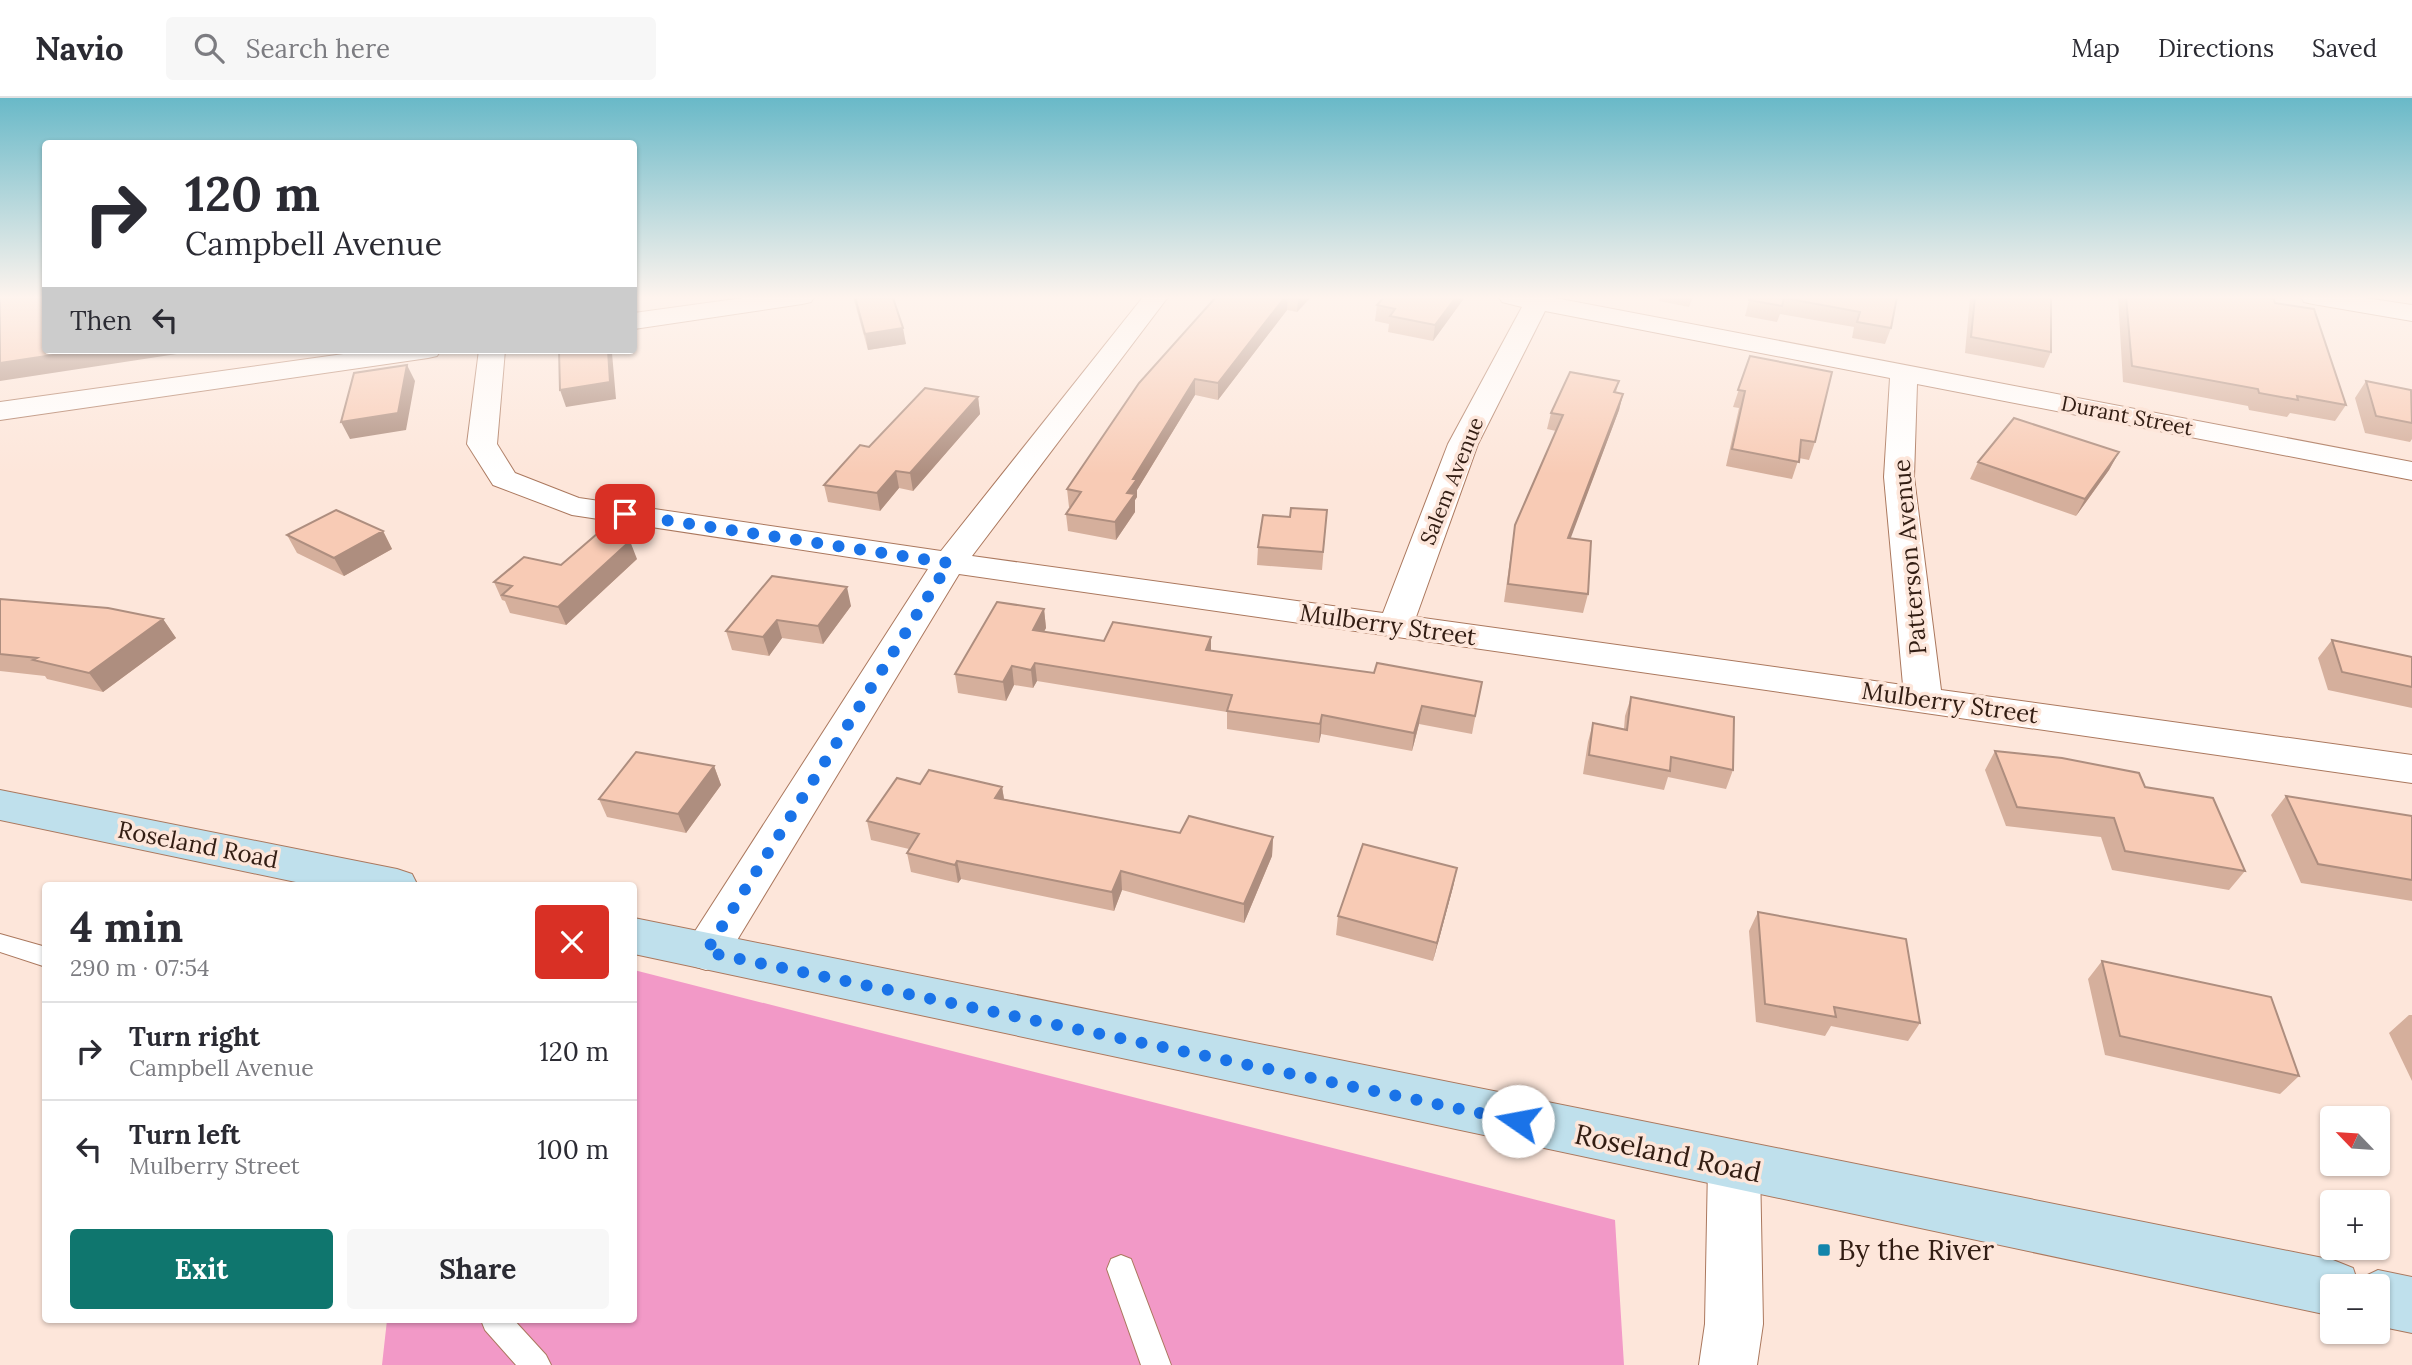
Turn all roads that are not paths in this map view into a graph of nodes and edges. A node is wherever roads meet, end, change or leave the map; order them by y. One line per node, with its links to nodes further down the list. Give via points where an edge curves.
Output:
1 (385, 356): 7 (street)
2 (491, 356): 9 (street, Mulberry Street, via 482,444 504,479 572,506)
3 (1110, 356): 9 (street)
4 (1500, 356): 10 (street, Salem Avenue)
5 (1817, 356): 6 (street, Durant Street)
6 (1904, 373): 8 (street, Durant Street); 11 (street, Patterson Avenue, via 1899,477)
7 (0, 411)
8 (2412, 471)
9 (949, 563): 10 (street, Mulberry Street); 17 (street)
10 (1395, 626): 11 (street, Mulberry Street)
11 (1923, 699): 12 (street, Mulberry Street)
12 (2412, 769)
13 (0, 805): 14 (main road, Roseland Road)
14 (373, 882)
15 (637, 937): 17 (main road, Roseland Road)
16 (0, 943): 18 (lane)
17 (706, 952): 19 (main road, Roseland Road)
18 (42, 956)
19 (1734, 1166): 21 (main road, Roseland Road); 25 (street)
20 (1121, 1269): 27 (lane)
21 (2320, 1285)
22 (2390, 1300): 23 (main road)
23 (2412, 1304)
24 (498, 1323): 26 (lane)
25 (1736, 1351)
26 (536, 1365)
27 (1156, 1365)

